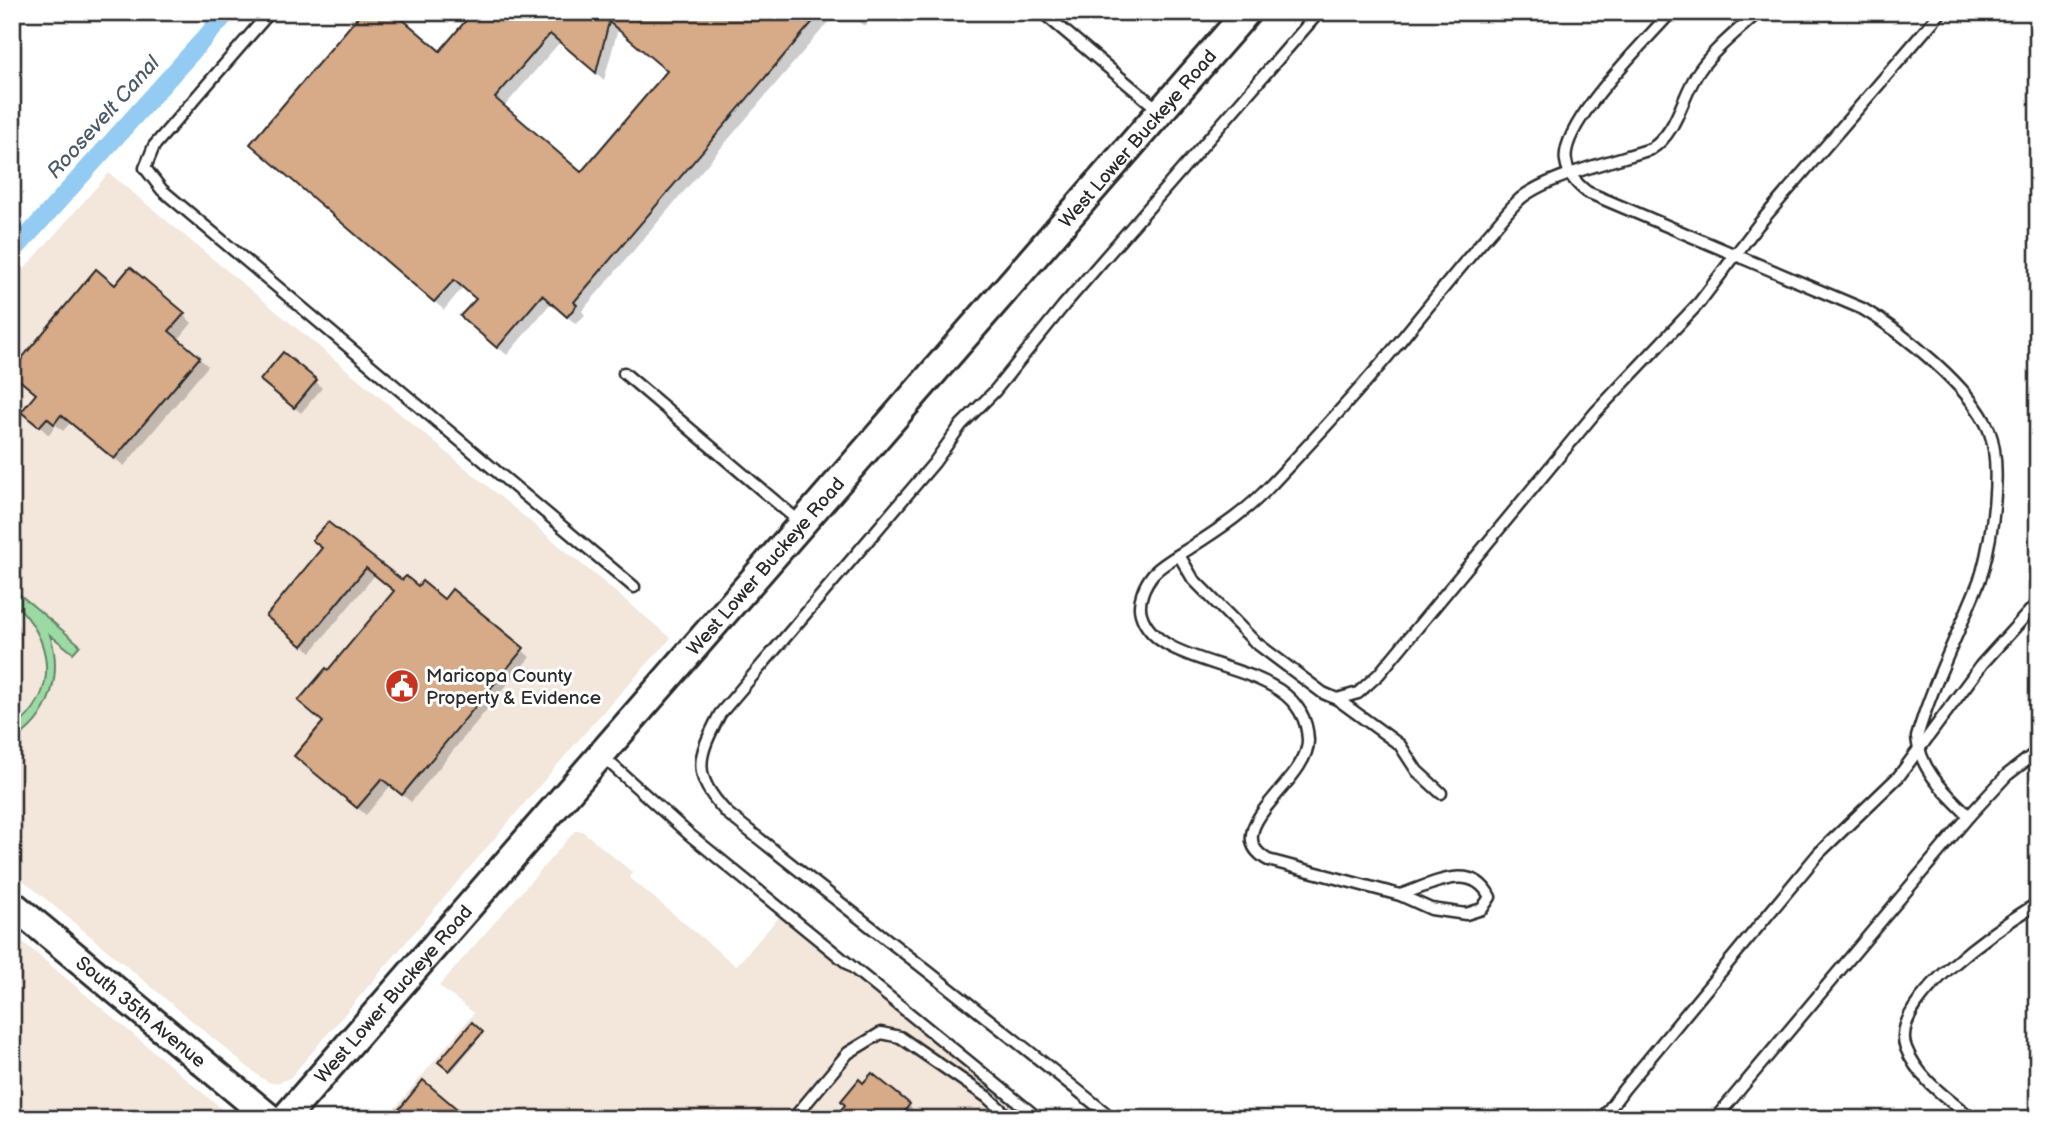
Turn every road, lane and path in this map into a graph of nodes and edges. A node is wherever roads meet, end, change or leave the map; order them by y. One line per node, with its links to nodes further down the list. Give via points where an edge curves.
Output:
1 (270, 12): 14 (lane, via 154,146 145,168 162,190)
2 (1042, 12): 8 (lane)
3 (1247, 12): 8 (main road, West Lower Buckeye Road)
4 (1319, 12): 30 (lane, via 961,425 934,464 720,713 706,742 701,772 709,794 727,813)
5 (1671, 12): 9 (lane, via 1582,114 1567,142 1566,161)
6 (1758, 12): 9 (lane, via 1699,71 1661,142)
7 (1941, 12): 10 (lane)
8 (1160, 111): 12 (main road, West Lower Buckeye Road)
9 (1572, 175): 10 (lane, via 1587,192); 13 (lane, via 1549,182 1520,200 1362,389 1258,500)
10 (1735, 256): 16 (lane, via 1699,303 1595,414 1379,674 1358,693); 17 (lane, via 1889,324 1975,405 1989,432 1995,468 1993,510 1982,574 1921,723)
11 (624, 373): 12 (lane)
12 (802, 525): 19 (main road, West Lower Buckeye Road)
13 (1179, 555): 16 (lane, via 1193,579 1255,642); 22 (lane, via 1154,573 1142,594 1140,612 1150,631 1170,647 1259,679 1287,696 1305,718 1308,743 1299,769 1255,821 1250,842 1256,853)
14 (634, 587)
15 (2038, 602): 17 (lane, via 1982,664)
16 (1337, 699): 20 (lane, via 1400,745)
17 (1919, 751): 21 (lane, via 1935,781); 31 (lane, via 1819,853)
18 (2038, 751): 21 (lane, via 2007,775)
19 (601, 755): 26 (main road, West Lower Buckeye Road); 29 (lane, via 690,835)
20 (1441, 793)
21 (1969, 816): 32 (lane)
22 (1400, 895): 22 (lane, via 1431,909 1466,914 1482,909 1490,897 1484,884 1456,876)
23 (2038, 903): 33 (lane, via 2003,925 1926,991 1903,1036 1914,1063 1933,1086)
24 (12, 904): 25 (main road, South 35th Avenue)
25 (271, 1119)
26 (284, 1119)
27 (793, 1119): 28 (lane, via 848,1053 881,1033 900,1037)
28 (1011, 1119)
29 (1039, 1119)
30 (1113, 1119)
31 (1602, 1119)
32 (1715, 1119)
33 (1973, 1119)

